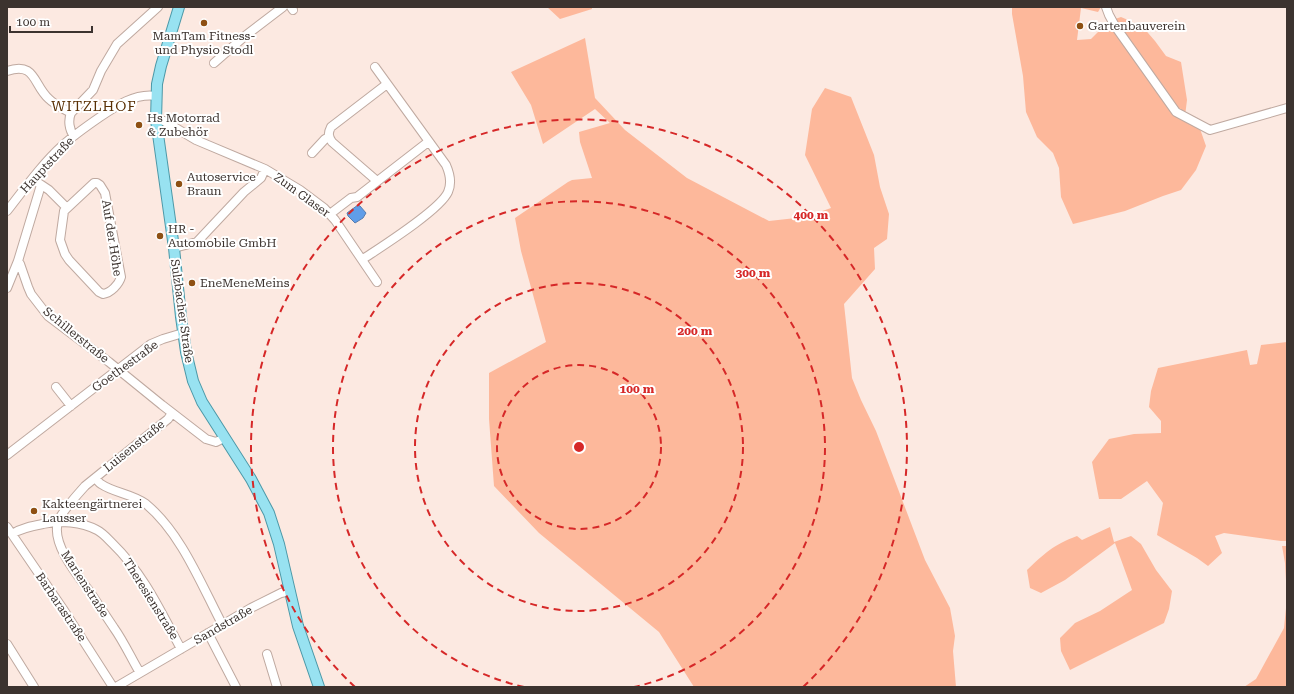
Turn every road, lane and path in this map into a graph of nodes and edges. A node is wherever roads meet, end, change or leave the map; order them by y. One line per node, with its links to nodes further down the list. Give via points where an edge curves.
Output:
1 (158, 7): 11 (street, via 117,44 93,90)
2 (179, 7): 9 (main road, Sulzbacher Straße, via 161,66)
3 (283, 7): 5 (street)
4 (1106, 7): 10 (street, via 1115,26 1176,112 1210,130)
5 (214, 62)
6 (375, 68): 8 (street)
7 (7, 71): 11 (street, via 15,68 30,72 49,99)
8 (387, 84): 14 (street, via 331,127 328,132); 15 (street)
9 (156, 96): 12 (main road, Sulzbacher Straße); 13 (street, Hauptstraße, via 134,98 114,108)
10 (1287, 108)
11 (71, 113): 13 (street, via 69,117)
12 (156, 120): 17 (street, Zum Glaser, via 164,121 196,140); 24 (main road, Sulzbacher Straße)
13 (74, 136): 18 (street, Hauptstraße, via 62,145)
14 (329, 138): 16 (street, via 325,139); 19 (street)
15 (428, 142): 19 (street); 25 (street, via 446,165 450,184 448,191 439,204)
16 (312, 154)
17 (265, 169): 23 (street, Zum Glaser, via 300,190); 24 (street, via 261,178 244,192 197,242)
18 (32, 179): 20 (street); 22 (street, Hauptstraße)
19 (377, 182): 23 (street)
20 (41, 184): 21 (street); 26 (street)
21 (67, 208): 21 (street, Auf der Höhe, via 60,231 65,254 99,292 106,294 121,277 105,193 97,183 94,183)
22 (7, 211)
23 (330, 214): 25 (street, Zum Glaser)
24 (174, 248): 29 (main road, Sulzbacher Straße)
25 (363, 260): 27 (street, Zum Glaser)
26 (18, 261): 28 (street); 30 (street, Schillerstraße, via 28,287 45,313)
27 (377, 282)
28 (7, 288)
29 (183, 333): 30 (street, Goethestraße, via 151,344); 34 (main road, Sulzbacher Straße, via 193,380 204,406)
30 (118, 370): 32 (street, Goethestraße); 33 (street, Schillerstraße)
31 (56, 387): 32 (street)
32 (71, 406): 35 (street, Goethestraße)
33 (172, 413): 34 (street, Schillerstraße, via 210,442); 36 (street, Luisenstraße, via 168,419)
34 (224, 438): 39 (main road, Sulzbacher Straße, via 251,479 269,513)
35 (7, 456)
36 (95, 478): 37 (street, via 77,494); 40 (street, via 156,512 183,549)
37 (58, 522): 38 (street, Theresienstraße); 43 (street, Theresienstraße, via 98,531 121,551 147,588); 45 (street, Marienstraße, via 63,553 118,634)
38 (9, 531): 47 (street, Barbarastraße)
39 (290, 591): 40 (street, Sandstraße, via 281,593); 50 (main road, Sulzbacher Straße, via 298,626)
40 (222, 624): 41 (street, Sandstraße)
41 (208, 633): 43 (street, Sandstraße); 48 (street)
42 (7, 644): 46 (street)
43 (181, 649): 45 (street, Sandstraße)
44 (267, 654): 49 (street)
45 (140, 673): 47 (street, Sandstraße)
46 (34, 687)
47 (114, 687)
48 (236, 687)
49 (277, 687)
50 (319, 687)

